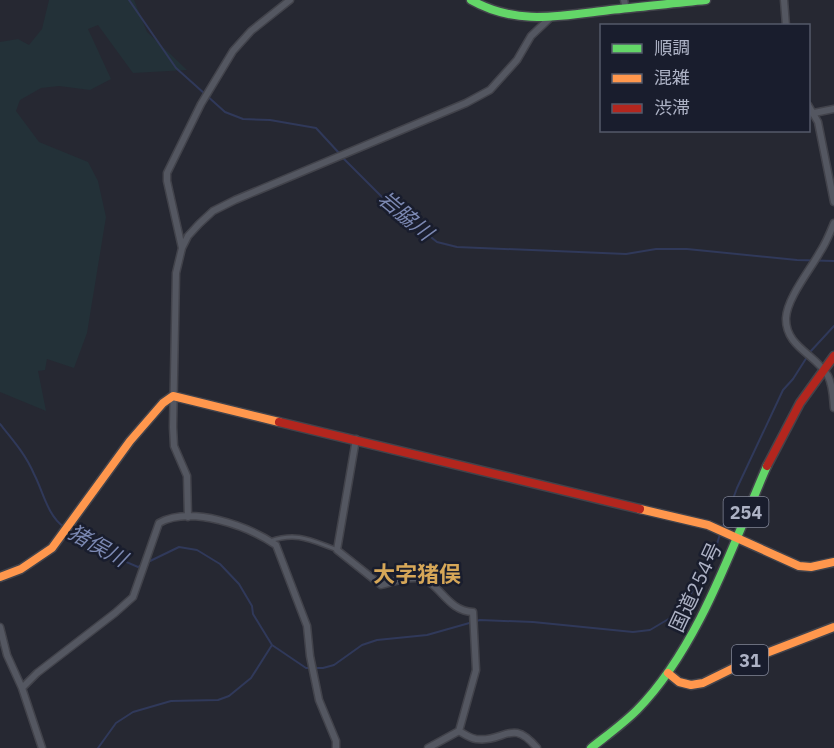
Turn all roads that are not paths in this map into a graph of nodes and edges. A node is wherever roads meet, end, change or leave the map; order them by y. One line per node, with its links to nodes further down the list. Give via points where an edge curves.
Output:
1 (290, 0): 13 (street, via 233,51 167,173)
2 (471, 0): 6 (main road, via 497,14)
3 (706, 0): 5 (main road)
4 (784, 0): 7 (street)
5 (625, 5): 6 (main road)
6 (550, 18): 13 (street, via 531,36 517,60 490,90 213,211 188,236)
7 (786, 24)
8 (810, 107): 10 (street)
9 (834, 109): 10 (street)
10 (814, 112): 11 (street)
11 (834, 202)
12 (834, 223): 15 (street, via 786,317 788,331 799,348)
13 (182, 248): 16 (street, via 176,273)
14 (834, 356): 15 (main road, 国道254号 / 254)
15 (823, 368): 17 (street, via 831,383); 20 (main road, 国道254号 / 254, via 785,426)
16 (173, 396): 18 (main road); 19 (street, via 174,446 187,476); 24 (main road, via 130,441 52,548 21,569)
17 (834, 408)
18 (356, 439): 20 (main road, via 708,525); 22 (street)
19 (188, 517): 21 (street, via 222,520); 29 (street, via 159,523 132,597)
20 (736, 537): 23 (main road, via 799,566); 28 (main road, 国道254号 / 254, via 695,631)
21 (270, 541): 22 (lane, via 297,536); 32 (street, via 276,545 307,626 319,700)
22 (337, 550): 30 (street, via 381,585 405,578 421,579 453,606 473,612 476,670)
23 (834, 562)
24 (0, 577)
25 (0, 627): 27 (street)
26 (834, 627): 28 (main road, 31, via 756,657 703,683 679,682)
27 (4, 656): 29 (street)
28 (668, 673): 35 (main road, 国道254号 / 254, via 622,724)
29 (22, 688): 31 (street)
30 (459, 731): 33 (street); 34 (street, via 478,739 520,733)
31 (42, 748)
32 (336, 748)
33 (428, 748)
34 (537, 748)
35 (591, 748)

